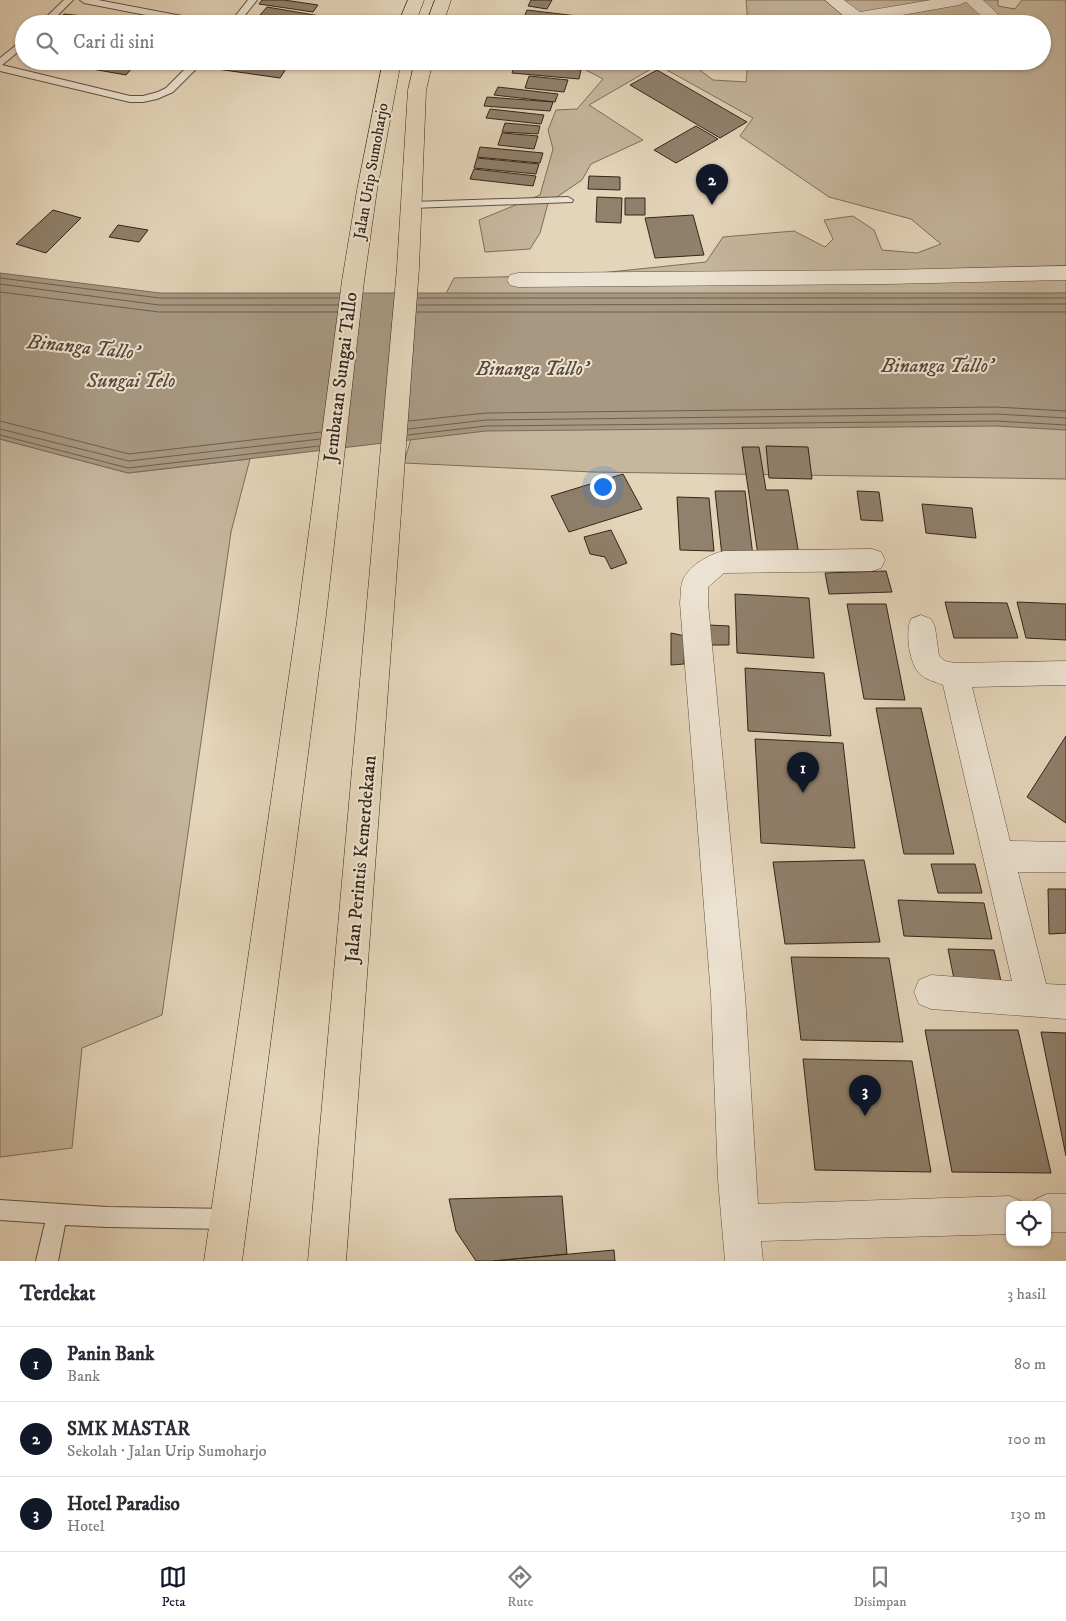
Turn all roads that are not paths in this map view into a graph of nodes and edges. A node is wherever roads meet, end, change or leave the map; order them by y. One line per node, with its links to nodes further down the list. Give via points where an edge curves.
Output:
1 (69, 0): 9 (lane)
2 (84, 0): 10 (lane)
3 (253, 0): 11 (lane)
4 (416, 0): 12 (highway)
5 (443, 0): 13 (highway)
6 (833, 0): 14 (street)
7 (959, 0): 15 (street)
8 (973, 0): 16 (street)
9 (53, 15)
10 (162, 15)
11 (240, 15)
12 (410, 15)
13 (437, 15)
14 (853, 15)
15 (874, 15)
16 (990, 15)
17 (15, 50): 18 (lane)
18 (0, 63)
19 (0, 68): 20 (lane, via 130,99 147,100 172,90)
20 (191, 70)
21 (389, 70): 27 (highway, Jalan Urip Sumoharjo)
22 (422, 70): 24 (highway, Jalan Urip Sumoharjo, via 417,90)
23 (568, 200): 24 (lane)
24 (412, 205): 28 (highway, Jalan Urip Sumoharjo)
25 (1066, 272): 26 (street)
26 (518, 280)
27 (353, 281): 43 (highway, Jembatan Sungai Tallo, via 312,615)
28 (392, 456): 47 (highway, Jalan Perintis Kemerdekaan)
29 (872, 560): 44 (street, via 724,562 711,567 696,583 694,603 728,995)
30 (921, 627): 32 (street, via 926,661 942,673)
31 (1066, 673): 32 (street)
32 (955, 675): 33 (street)
33 (1000, 856): 34 (street); 36 (street)
34 (1066, 857)
35 (930, 992): 36 (street)
36 (1033, 1000): 37 (street)
37 (1066, 1002)
38 (0, 1210): 40 (lane)
39 (1066, 1213): 41 (street)
40 (57, 1214): 43 (lane); 45 (lane)
41 (1051, 1214)
42 (1006, 1215): 44 (street)
43 (229, 1220): 46 (highway)
44 (741, 1223): 48 (street)
45 (47, 1261)
46 (223, 1261)
47 (328, 1261)
48 (744, 1261)

